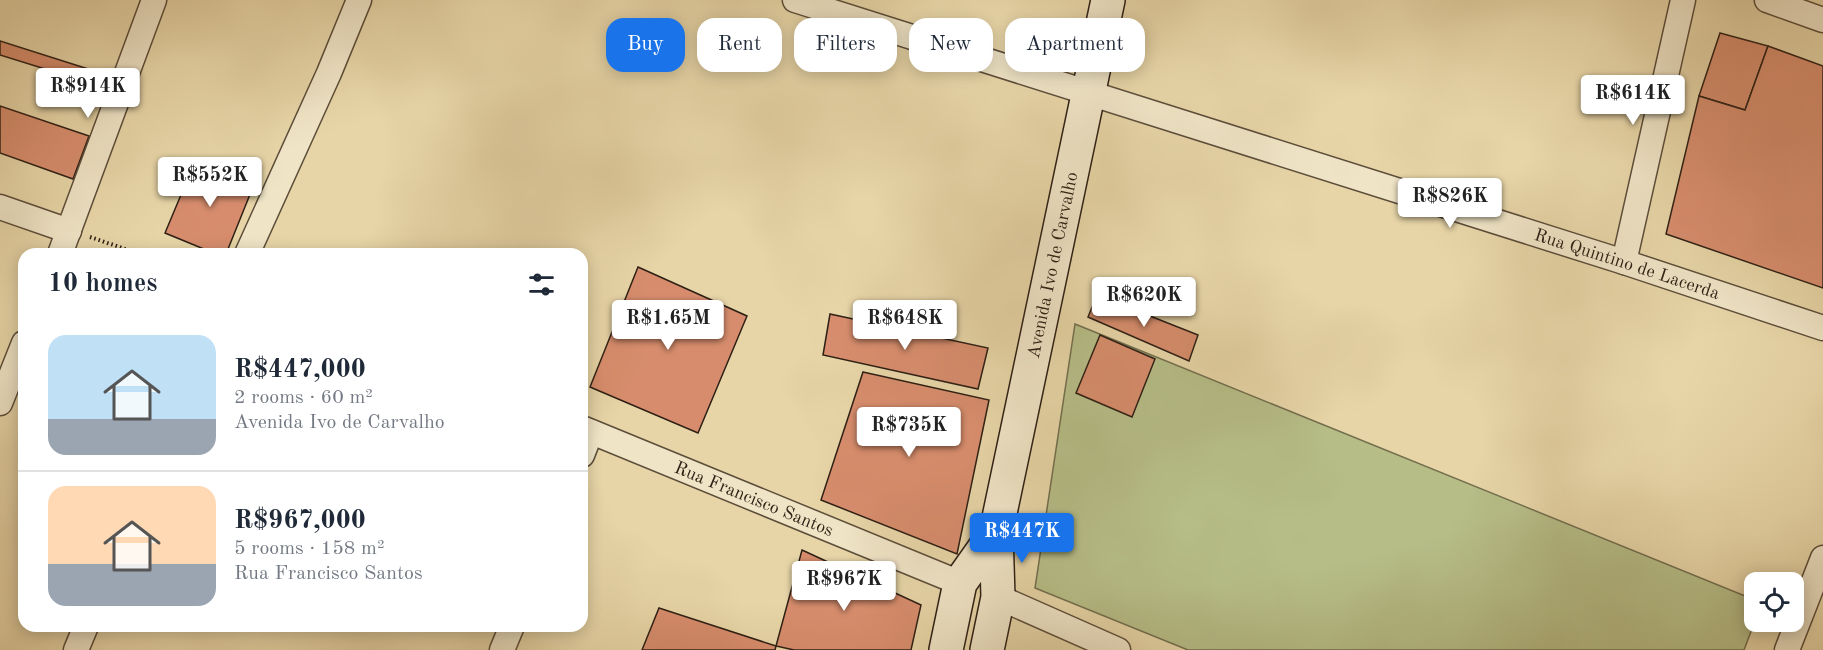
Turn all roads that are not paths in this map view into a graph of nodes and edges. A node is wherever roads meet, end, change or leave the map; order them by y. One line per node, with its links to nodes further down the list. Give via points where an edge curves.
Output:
1 (154, 0): 10 (street)
2 (359, 0): 12 (street)
3 (795, 0): 8 (street, Rua Quintino de Lacerda)
4 (1108, 0): 8 (street, Avenida Ivo de Carvalho)
5 (1683, 0): 13 (street)
6 (1767, 0): 7 (street)
7 (1823, 20)
8 (1089, 93): 13 (street, Rua Quintino de Lacerda); 18 (street, Avenida Ivo de Carvalho)
9 (0, 207): 10 (street)
10 (69, 231): 11 (street)
11 (62, 248)
12 (250, 248)
13 (1624, 262): 14 (street, Rua Quintino de Lacerda)
14 (1823, 328)
15 (18, 358): 16 (street)
16 (0, 403)
17 (588, 430): 20 (street, Rua Francisco Santos)
18 (996, 532): 20 (street, Avenida Ivo de Carvalho); 22 (street, Avenida Ivo de Carvalho)
19 (1823, 558): 21 (street)
20 (960, 583): 22 (street); 27 (street, Avenida Ivo de Carvalho)
21 (1819, 583): 30 (street)
22 (998, 597): 28 (street, Avenida Ivo de Carvalho); 29 (street)
23 (84, 632): 25 (street)
24 (510, 632): 26 (street)
25 (76, 650)
26 (502, 650)
27 (946, 650)
28 (987, 650)
29 (1118, 650)
30 (1787, 650)

